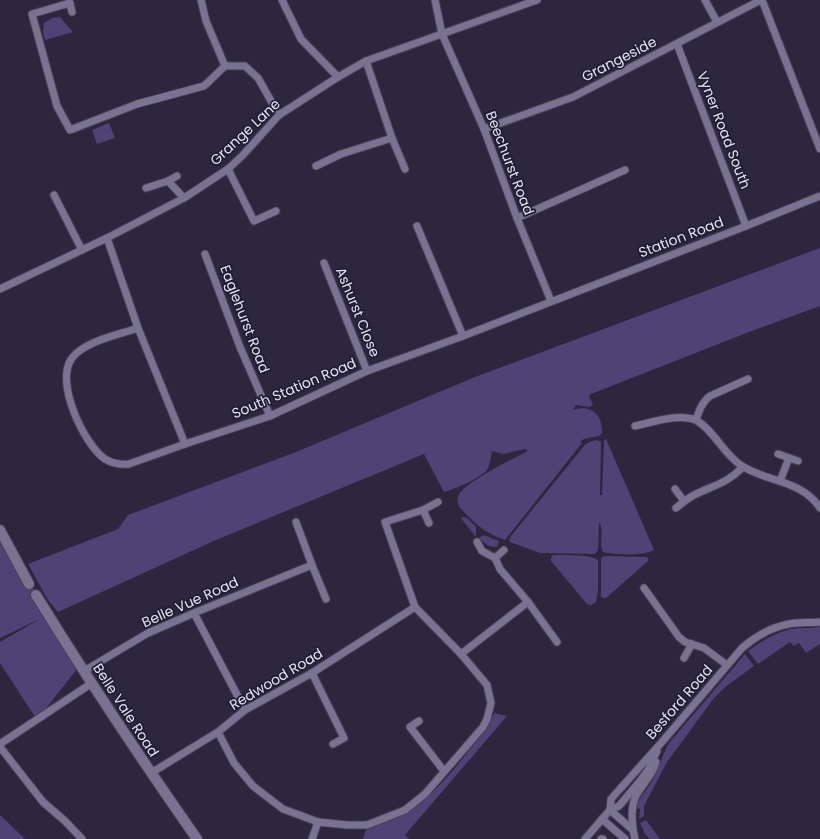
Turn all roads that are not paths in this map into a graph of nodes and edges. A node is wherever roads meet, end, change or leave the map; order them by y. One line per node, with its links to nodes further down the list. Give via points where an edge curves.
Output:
1 (201, 0): 12 (street, via 206,21)
2 (282, 0): 13 (street, via 301,39)
3 (435, 0): 9 (street, Beechurst Road)
4 (537, 0): 9 (street, Grange Lane)
5 (704, 0): 8 (street)
6 (761, 0): 8 (street, Grangeside); 17 (street)
7 (72, 12): 12 (street, via 70,3 32,14 57,106 70,130 137,104 204,86)
8 (717, 22): 10 (street, Grangeside)
9 (442, 34): 11 (street, Grange Lane); 15 (street, Beechurst Road)
10 (677, 44): 15 (street, Grangeside, via 573,97); 31 (street, Vyner Road South)
11 (366, 61): 13 (street, Grange Lane); 16 (street)
12 (224, 66): 14 (street, via 245,66 258,78)
13 (338, 77): 14 (street, Grange Lane)
14 (279, 115): 20 (street, Grange Lane)
15 (484, 129): 29 (street, Beechurst Road)
16 (392, 138): 18 (street, via 341,154); 19 (street)
17 (820, 149)
18 (316, 166)
19 (405, 168)
20 (228, 169): 27 (street, Grange Lane); 28 (street, via 254,221)
21 (625, 170): 29 (street)
22 (177, 176): 23 (street)
23 (168, 181): 24 (street); 27 (street)
24 (146, 188)
25 (54, 195): 33 (street)
26 (820, 196): 31 (street, Station Road)
27 (184, 198): 32 (street, Grange Lane)
28 (276, 211)
29 (517, 218): 37 (street, Beechurst Road)
30 (417, 226): 39 (street)
31 (746, 226): 37 (street, Station Road)
32 (107, 238): 33 (street, Grange Lane); 38 (street)
33 (82, 250): 36 (street, Grange Lane)
34 (205, 254): 42 (street, Eaglehurst Road, via 240,347)
35 (324, 263): 40 (street, Ashurst Close)
36 (0, 289)
37 (551, 301): 39 (street, South Station Road)
38 (138, 328): 45 (street); 45 (street, South Station Road, via 84,346 71,358 66,369 67,390 77,421 90,444 106,459 119,465 129,464)
39 (463, 336): 40 (street, South Station Road)
40 (368, 371): 42 (street, South Station Road)
41 (748, 379): 43 (street, via 710,396 703,403)
42 (270, 416): 45 (street, South Station Road)
43 (696, 420): 44 (street, via 678,417); 49 (street, via 708,428)
44 (635, 426)
45 (185, 444)
46 (778, 454): 47 (street)
47 (789, 458): 48 (street); 50 (street)
48 (798, 461)
49 (743, 467): 50 (street); 52 (street, via 725,482)
50 (780, 481): 55 (street, via 805,492)
51 (675, 490): 52 (street)
52 (684, 501): 54 (street)
53 (438, 502): 56 (street)
54 (676, 508)
55 (820, 508)
56 (423, 510): 58 (street); 69 (street, via 385,522)
57 (296, 522): 63 (street)
58 (429, 523)
59 (0, 530): 64 (main road)
60 (477, 542): 62 (street, via 482,550)
61 (504, 550): 62 (street)
62 (495, 558): 68 (street, via 500,570)
63 (312, 565): 67 (street); 70 (street, Belle Vue Road)
64 (29, 584)
65 (644, 588): 73 (street, via 679,637)
66 (36, 595): 77 (main road, Belle Vale Road)
67 (326, 599)
68 (528, 602): 72 (street); 74 (street)
69 (415, 607): 74 (street); 78 (street, Redwood Road)
70 (194, 613): 77 (street, Belle Vue Road, via 148,633); 80 (street)
71 (820, 622): 76 (street, Besford Road, via 789,624 771,630 747,644)
72 (557, 642)
73 (692, 644): 75 (street); 76 (street, via 707,650)
74 (461, 654): 87 (street, via 487,685 491,703 483,728)
75 (684, 658)
76 (727, 666): 83 (street, Besford Road)
77 (84, 671): 79 (main road, Belle Vale Road)
78 (312, 673): 80 (street, Redwood Road); 84 (street, via 344,738)
79 (92, 683): 85 (street); 88 (main road, Belle Vale Road)
80 (245, 710): 82 (street, Redwood Road)
81 (419, 721): 87 (street, via 410,727)
82 (218, 732): 88 (street, Redwood Road); 91 (street, via 234,762 253,786 283,809)
83 (662, 742): 86 (street); 89 (street, Besford Road, via 611,799)
84 (333, 744)
85 (0, 745): 93 (street, via 43,802)
86 (657, 752): 89 (street, via 640,781 619,806); 92 (street, via 651,774 634,802)
87 (444, 772): 91 (street, via 425,794 405,810 367,825)
88 (151, 773): 94 (main road, Belle Vale Road)
89 (610, 810): 90 (street, Besford Road); 92 (street)
90 (602, 819): 96 (street, Besford Road); 97 (street)
91 (318, 822): 95 (street)
92 (633, 830): 98 (street)
93 (82, 839)
94 (197, 839)
95 (312, 839)
96 (585, 839)
97 (625, 839)
98 (635, 839)

